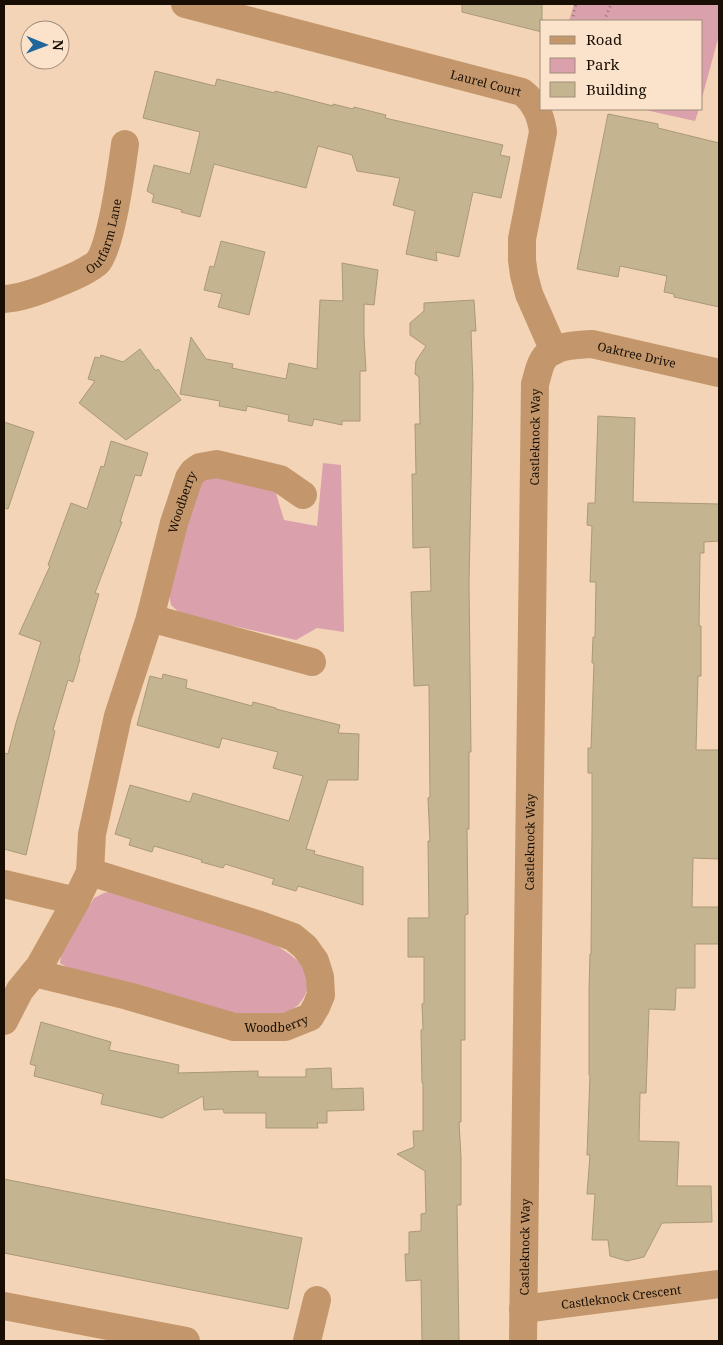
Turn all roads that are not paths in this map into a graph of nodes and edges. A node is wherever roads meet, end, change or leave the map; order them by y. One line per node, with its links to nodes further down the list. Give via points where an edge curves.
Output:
1 (185, 4): 4 (street, Laurel Court, via 522,92 528,97 537,108 543,132 522,239 522,260 529,294)
2 (125, 144): 3 (street, Outfarm Lane, via 106,245 97,262 46,289)
3 (4, 299)
4 (554, 351): 5 (street, Oaktree Drive, via 592,344); 17 (street, Castleknock Way, via 540,366 535,387)
5 (719, 373)
6 (304, 495): 7 (street, Woodberry, via 280,479 216,464 193,472 174,523)
7 (150, 618): 8 (street); 9 (street, Woodberry, via 118,716 92,834)
8 (312, 662)
9 (90, 872): 11 (street, Woodberry); 12 (street, Woodberry, via 293,937 315,961 321,995 316,1007 310,1017 285,1027 234,1027)
10 (4, 884): 11 (street)
11 (76, 901): 12 (street, Woodberry)
12 (34, 973): 13 (street, Woodberry, via 20,990)
13 (4, 1021)
14 (719, 1284): 17 (street, Castleknock Crescent)
15 (317, 1300): 19 (street)
16 (4, 1306): 18 (street)
17 (523, 1309): 20 (street, Castleknock Way)
18 (186, 1341)
19 (307, 1341)
20 (522, 1341)

